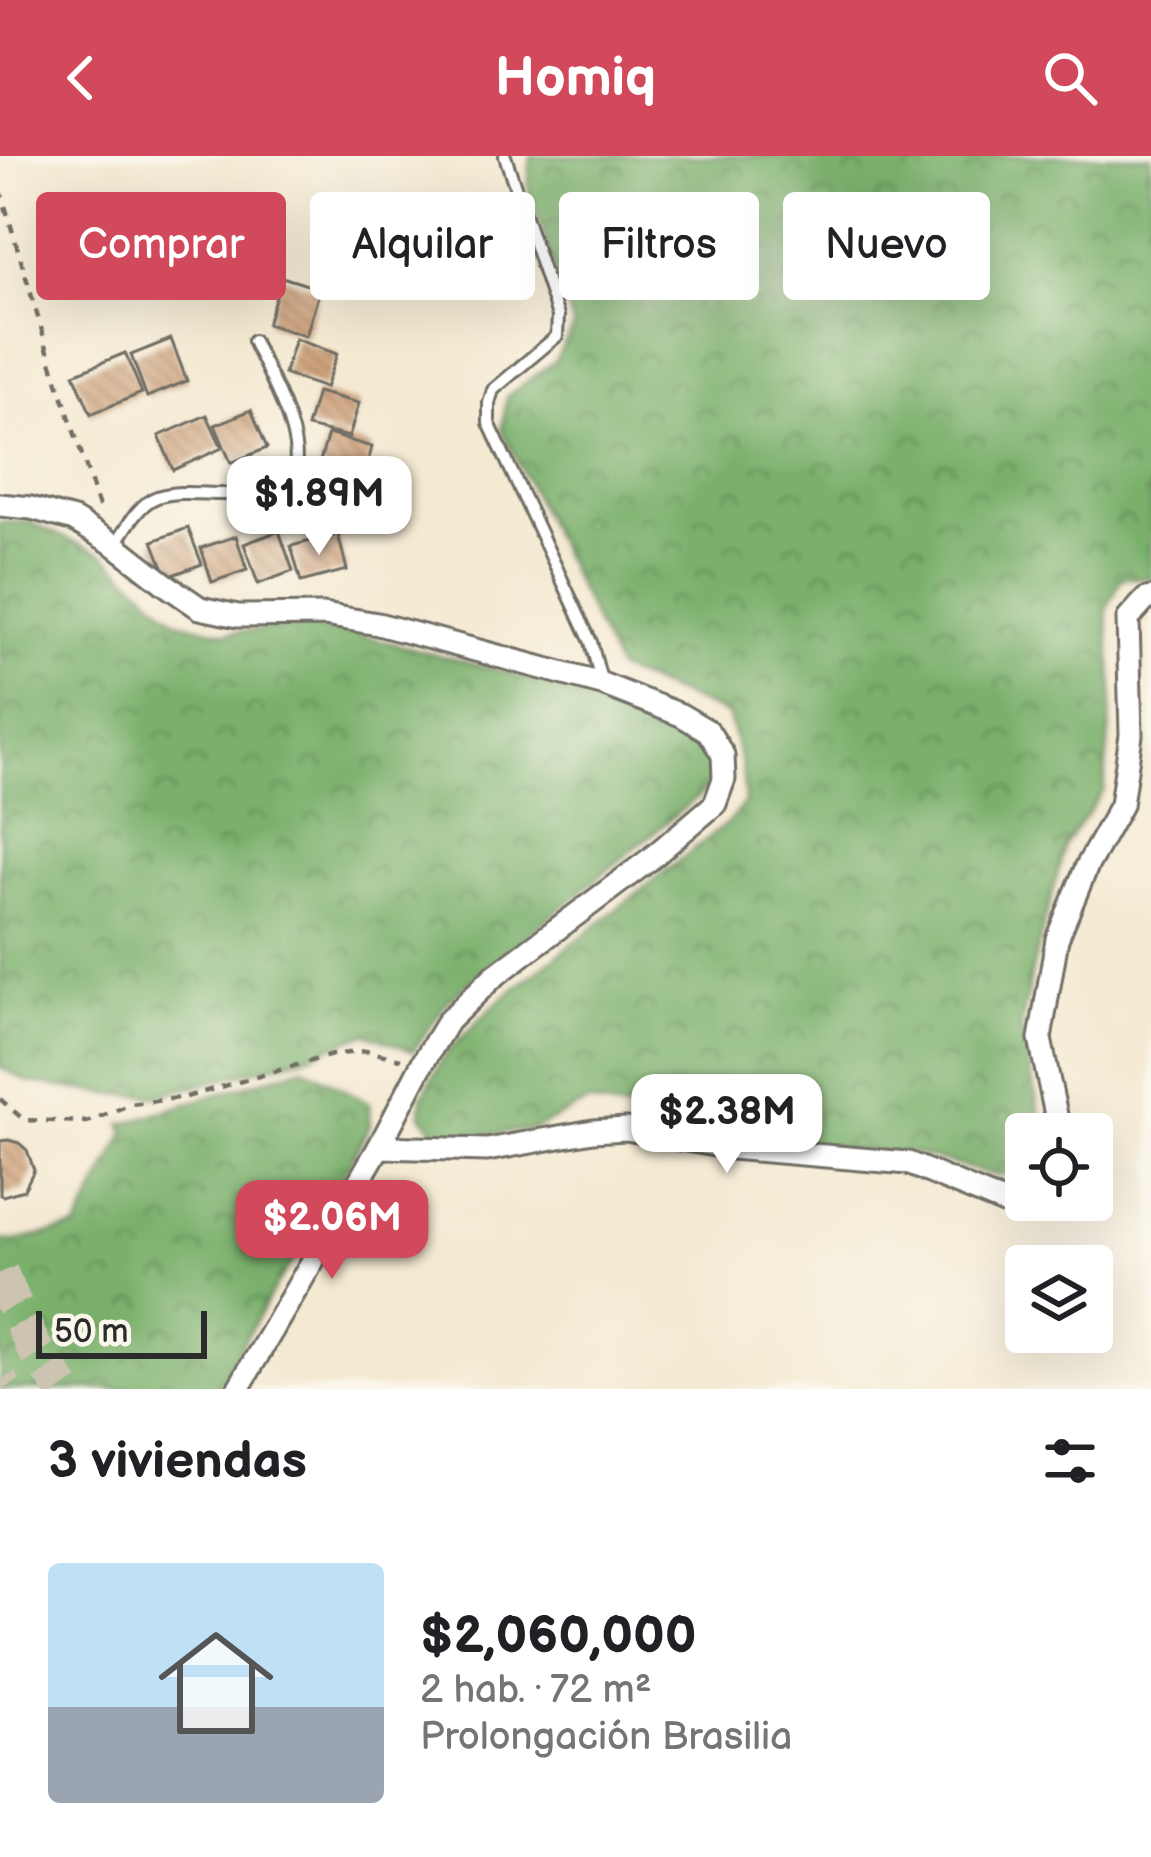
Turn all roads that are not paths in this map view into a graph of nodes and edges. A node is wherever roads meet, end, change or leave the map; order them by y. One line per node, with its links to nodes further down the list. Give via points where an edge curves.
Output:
1 (506, 156): 6 (lane, via 558,316 556,336 493,390 489,423 591,642)
2 (253, 341): 4 (lane, via 296,441 289,484 272,494 155,497)
3 (0, 505): 4 (street, via 74,520)
4 (113, 543): 6 (street, via 200,608 378,624)
5 (1151, 598): 7 (street, via 1129,619 1131,734 1120,805 1057,939 1040,1039)
6 (602, 683): 8 (street, via 709,731 723,755 716,804 493,977 448,1022)
7 (1056, 1113)
8 (379, 1147): 9 (street, via 487,1150 626,1129 731,1148 908,1163); 10 (street)
9 (1005, 1203)
10 (238, 1389)

